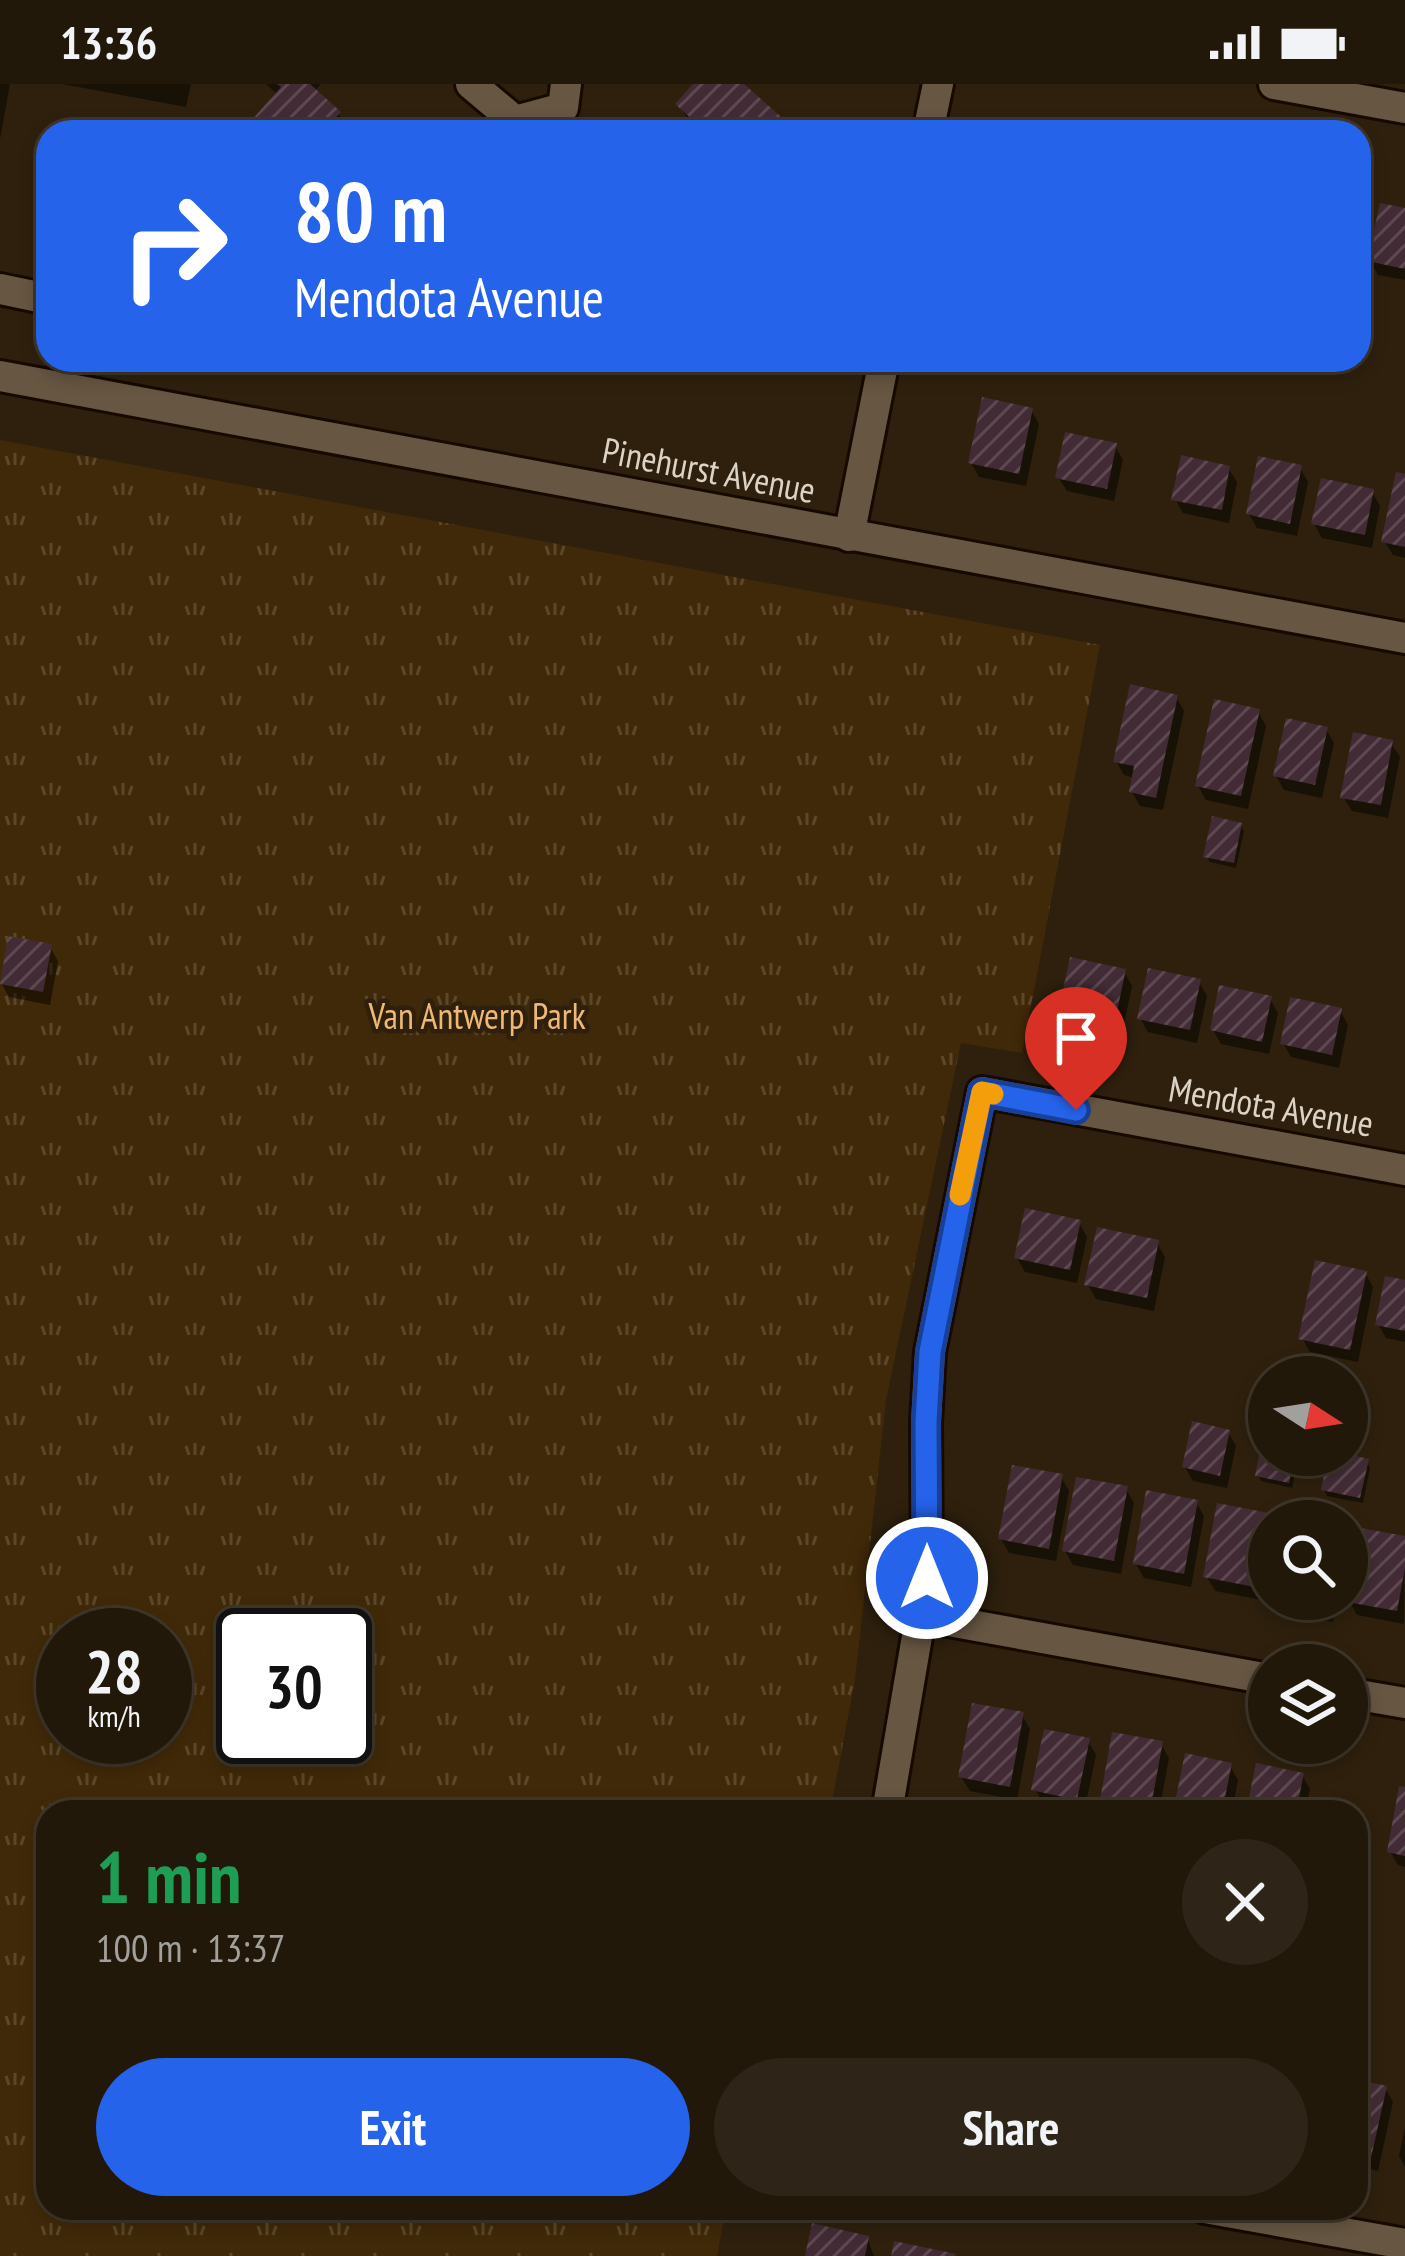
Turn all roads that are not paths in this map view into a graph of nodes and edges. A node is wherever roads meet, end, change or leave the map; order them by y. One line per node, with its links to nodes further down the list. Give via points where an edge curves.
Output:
1 (471, 84): 6 (street)
2 (566, 84): 7 (street, via 563,108)
3 (938, 84): 8 (street)
4 (1274, 84): 5 (street)
5 (1405, 108)
6 (514, 120)
7 (519, 120)
8 (930, 120)
9 (0, 289): 10 (street)
10 (36, 296)
11 (882, 372): 13 (street)
12 (0, 376): 13 (street, Pinehurst Avenue)
13 (849, 536): 14 (street, Pinehurst Avenue)
14 (1405, 638)
15 (1405, 1170): 16 (street, Mendota Avenue, via 982,1092 930,1352)
16 (921, 1616): 17 (street); 20 (street)
17 (1248, 1675)
18 (1368, 1697): 19 (street)
19 (1405, 1703)
20 (888, 1800)
21 (1272, 2220): 22 (street)
22 (1405, 2244)

